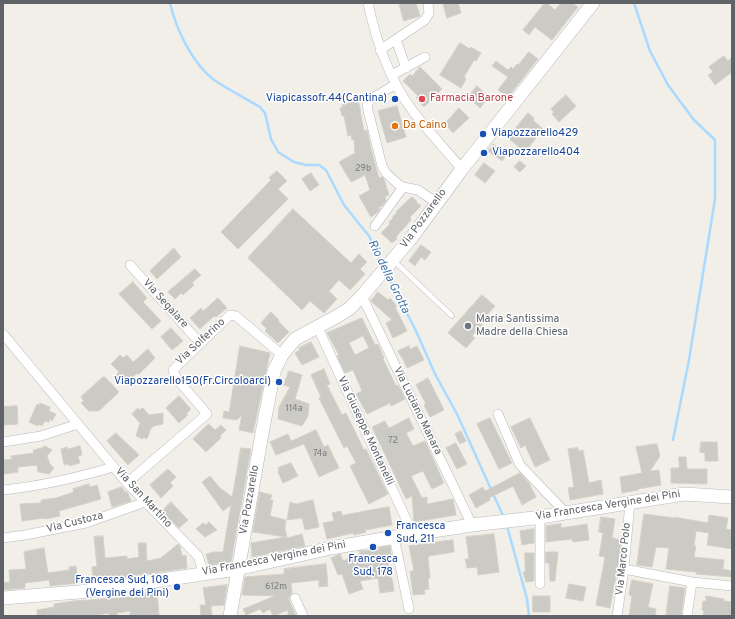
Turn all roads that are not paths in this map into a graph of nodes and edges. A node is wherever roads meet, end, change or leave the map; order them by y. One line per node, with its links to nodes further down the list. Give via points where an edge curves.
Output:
1 (368, 3): 5 (street)
2 (428, 3): 4 (street, via 429,13 425,20)
3 (593, 3): 10 (street, Via Pozzarello)
4 (396, 40): 5 (street); 7 (street)
5 (380, 50): 8 (street)
6 (425, 57): 7 (street)
7 (406, 68): 8 (street)
8 (392, 75): 9 (street)
9 (396, 84): 10 (street, via 412,110); 11 (street, via 367,104 382,166 386,173)
10 (462, 169): 12 (street, Via Pozzarello)
11 (403, 187): 12 (street, via 418,190); 13 (street)
12 (436, 203): 14 (street, Via Pozzarello)
13 (375, 226)
14 (391, 262): 16 (street, Via Pozzarello); 17 (lane)
15 (130, 265): 20 (street, Via Segalare)
16 (362, 296): 18 (street, Via Pozzarello, via 349,308); 33 (street, Via Luciano Manara)
17 (452, 316)
18 (318, 328): 21 (street, Via Pozzarello, via 295,339); 34 (street, Via Giuseppe Montanelli)
19 (3, 334): 23 (street, Via San Martino)
20 (200, 343): 21 (street, Via Solferino, via 233,315); 26 (street, Via Solferino, via 173,372 206,414)
21 (282, 355): 37 (street, Via Pozzarello, via 274,371)
22 (498, 414): 31 (street, via 520,464)
23 (78, 424): 24 (street, via 41,436); 25 (street, Via San Martino)
24 (3, 442)
25 (113, 467): 26 (street, Via San Martino); 27 (street, via 33,487)
26 (127, 484): 29 (street, Via San Martino)
27 (3, 490)
28 (732, 497): 30 (street, Via Francesca Vergine dei Pini, via 684,494)
29 (145, 502): 36 (street, Via Custoza, via 86,523); 39 (street, Via San Martino, via 198,556)
30 (630, 502): 31 (street, Via Francesca Vergine dei Pini); 38 (street, Via Marco Polo)
31 (565, 512): 32 (street, Via Francesca Vergine dei Pini)
32 (540, 517): 33 (street, Via Francesca Vergine dei Pini); 41 (street)
33 (472, 525): 34 (street, Via Francesca Vergine dei Pini)
34 (413, 534): 35 (street, Via Francesca Vergine dei Pini)
35 (394, 537): 37 (street, Via Francesca Vergine dei Pini); 45 (street)
36 (3, 538)
37 (238, 569): 39 (street, Via Francesca Vergine dei Pini); 46 (street, Via Pozzarello)
38 (624, 570): 40 (street); 48 (street, Via Marco Polo)
39 (204, 574): 43 (street, Via Francesca Vergine dei Pini, via 79,592)
40 (692, 582): 42 (street); 49 (street)
41 (540, 584)
42 (732, 586)
43 (3, 598)
44 (295, 598): 47 (street)
45 (409, 609)
46 (230, 616)
47 (303, 616)
48 (617, 616)
49 (687, 616)

